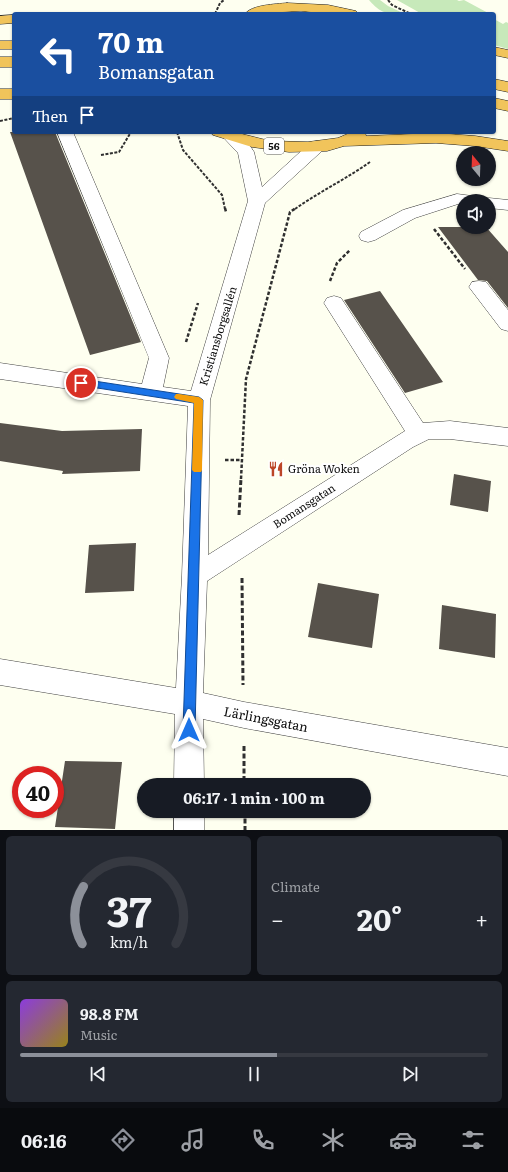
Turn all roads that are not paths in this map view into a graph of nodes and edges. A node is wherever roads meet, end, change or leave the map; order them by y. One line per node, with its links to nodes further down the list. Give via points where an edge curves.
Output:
1 (284, 0): 3 (highway)
2 (356, 0): 6 (highway, via 356,4)
3 (256, 12)
4 (261, 12): 5 (highway, via 314,7)
5 (344, 12)
6 (363, 12)
7 (12, 19): 8 (highway)
8 (0, 20)
9 (0, 45): 10 (highway)
10 (12, 45)
11 (496, 51): 12 (highway)
12 (508, 54)
13 (0, 62): 14 (highway)
14 (12, 62)
15 (496, 84): 16 (highway)
16 (508, 87)
17 (0, 94): 18 (highway)
18 (12, 94)
19 (496, 103): 20 (highway)
20 (508, 106)
21 (65, 134): 36 (street, via 159,358)
22 (225, 134): 25 (highway, 56, via 271,146); 28 (street, Kristiansborgsallén, via 246,152)
23 (360, 134): 24 (highway, 56)
24 (346, 142): 25 (highway, 56); 26 (highway, via 436,138)
25 (317, 146): 28 (street)
26 (508, 146)
27 (456, 199): 31 (street, via 409,214)
28 (257, 201): 37 (street, Kristiansborgsallén)
29 (496, 204): 30 (street)
30 (508, 205)
31 (368, 236)
32 (479, 287): 34 (street)
33 (334, 303): 38 (street)
34 (508, 324)
35 (0, 371): 36 (street)
36 (151, 393): 37 (street)
37 (199, 400): 40 (street, Kristiansborgsallén)
38 (419, 435): 39 (street, Bomansgatan, via 426,431 450,430); 40 (street, Bomansgatan, via 405,441)
39 (508, 437)
40 (195, 576): 42 (street, Kristiansborgsallén)
41 (0, 672): 42 (street, Lärlingsgatan)
42 (189, 703): 43 (street, Lärlingsgatan); 44 (street, Kristiansborgsallén)
43 (508, 762)
44 (189, 778)
45 (189, 818): 46 (street)
46 (189, 830)

